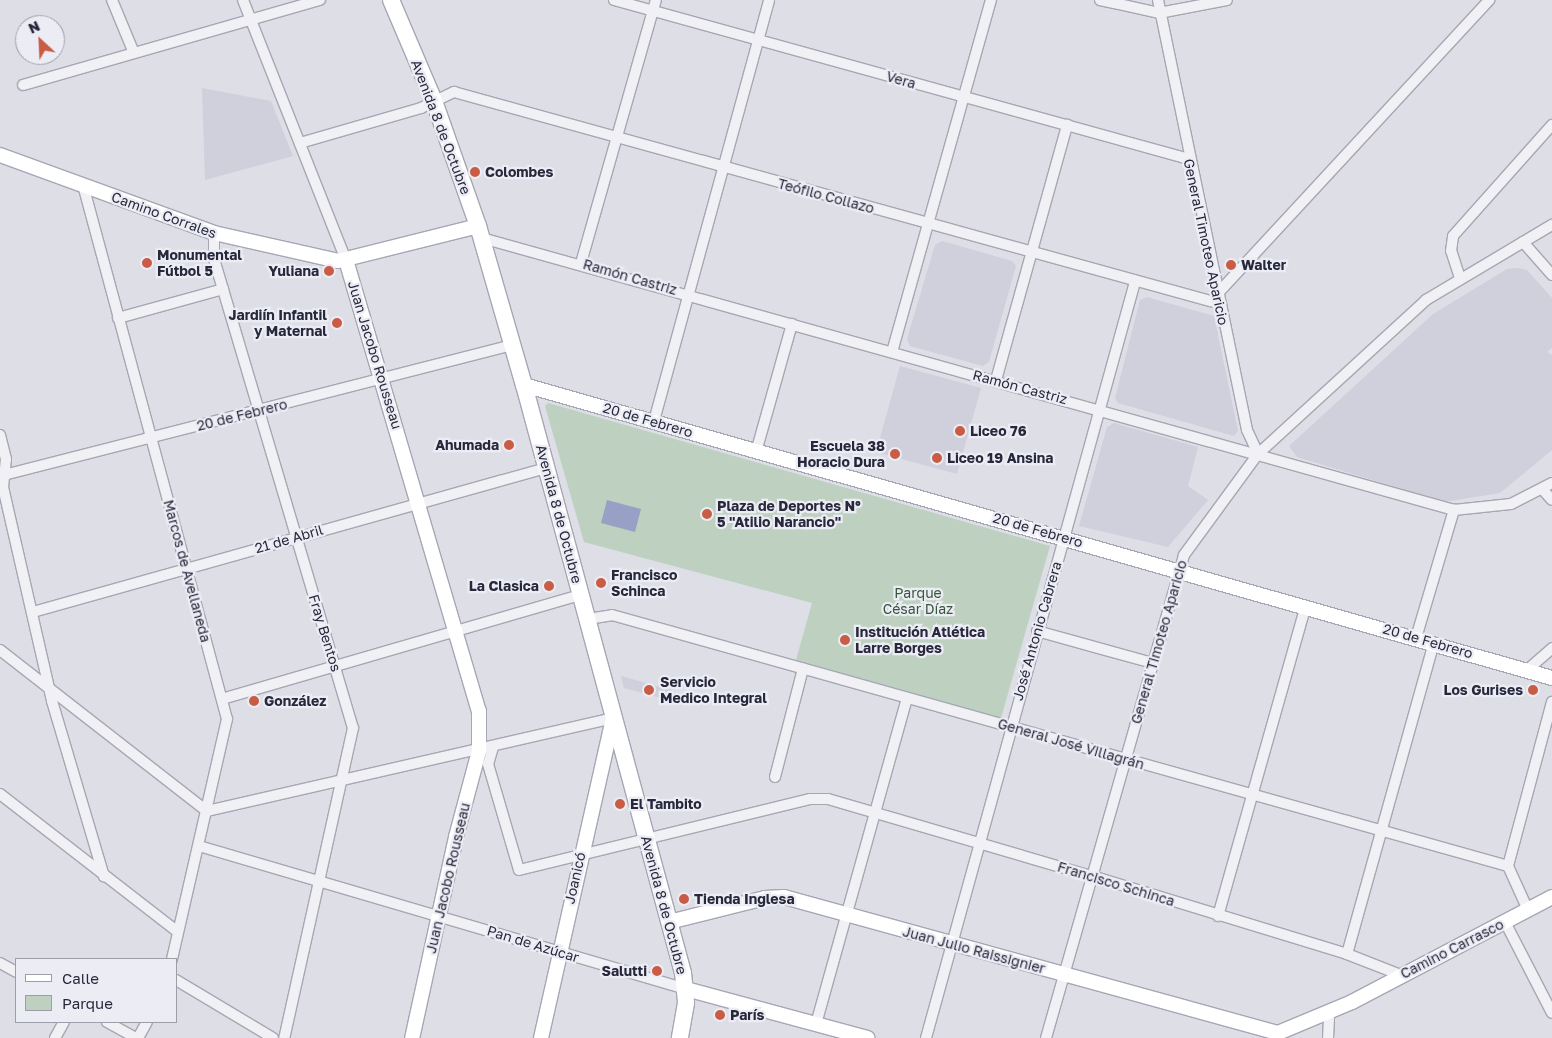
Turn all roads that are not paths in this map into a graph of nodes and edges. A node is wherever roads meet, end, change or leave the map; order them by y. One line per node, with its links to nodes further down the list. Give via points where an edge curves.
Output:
1 (112, 0): 17 (street)
2 (243, 0): 15 (street, Juan Jacobo Rousseau)
3 (320, 0): 15 (street)
4 (391, 0): 20 (main road, Avenida 8 de Octubre)
5 (614, 0): 13 (street, Vera)
6 (656, 0): 13 (street)
7 (769, 0): 16 (street)
8 (991, 0): 19 (street)
9 (1100, 0): 14 (street)
10 (1158, 0): 14 (street, General Timoteo Aparicio)
11 (1227, 0): 14 (street)
12 (1488, 0): 41 (street)
13 (652, 11): 16 (street, Vera); 23 (street)
14 (1159, 13): 26 (street, General Timoteo Aparicio)
15 (251, 20): 17 (street); 24 (street, Juan Jacobo Rousseau)
16 (758, 40): 19 (street, Vera); 27 (street)
17 (134, 53): 18 (street)
18 (23, 86)
19 (963, 98): 21 (street, Vera); 29 (street)
20 (434, 101): 23 (street, Teófilo Collazo, via 454,92); 24 (street, Teófilo Collazo, via 422,108); 31 (main road, Avenida 8 de Octubre)
21 (1067, 125): 26 (street, Vera); 34 (street)
22 (1552, 125): 38 (street, via 1453,236 1451,251)
23 (616, 139): 27 (street, Teófilo Collazo); 36 (street)
24 (300, 143): 35 (street, Juan Jacobo Rousseau)
25 (0, 155): 28 (street, Camino Corrales)
26 (1189, 159): 41 (street, General Timoteo Aparicio)
27 (723, 168): 29 (street, Teófilo Collazo); 42 (street)
28 (83, 185): 32 (street, Camino Corrales); 44 (street, Marcos de Avellaneda)
29 (926, 224): 34 (street, Teófilo Collazo); 47 (street)
30 (1552, 225): 33 (street)
31 (480, 232): 35 (street, Camino Corrales); 36 (street, Ramón Castriz); 46 (main road, Avenida 8 de Octubre)
32 (214, 233): 35 (street, Camino Corrales); 40 (street, Fray Bentos, via 213,251)
33 (1523, 242): 37 (street); 38 (street)
34 (1031, 253): 39 (street, Teófilo Collazo); 49 (street)
35 (346, 260): 48 (street, Juan Jacobo Rousseau)
36 (581, 263): 42 (street, Ramón Castriz)
37 (1552, 275)
38 (1460, 278): 57 (street, via 1426,300)
39 (1135, 282): 43 (street, Teófilo Collazo); 51 (street, José Antonio Cabrera)
40 (224, 290): 44 (street); 52 (street, Fray Bentos)
41 (1219, 292): 43 (street, General Timoteo Aparicio)
42 (688, 294): 45 (street, Ramón Castriz); 53 (street)
43 (1221, 304): 57 (street, General Timoteo Aparicio, via 1246,430)
44 (118, 318): 55 (street, Marcos de Avellaneda)
45 (792, 324): 47 (street, Ramón Castriz); 56 (street)
46 (512, 345): 48 (street, 20 de Febrero); 50 (main road, Avenida 8 de Octubre)
47 (892, 352): 49 (street, Ramón Castriz)
48 (382, 378): 52 (street, 20 de Febrero); 63 (street, Juan Jacobo Rousseau)
49 (996, 380): 51 (street, Ramón Castriz)
50 (524, 385): 53 (street, 20 de Febrero); 58 (main road, Avenida 8 de Octubre)
51 (1099, 408): 57 (street, Ramón Castriz); 66 (street, José Antonio Cabrera)
52 (259, 411): 55 (street, 20 de Febrero); 65 (street, Fray Bentos)
53 (654, 421): 56 (street, 20 de Febrero)
54 (0, 435): 59 (street, via 6,459)
55 (152, 438): 59 (street, 20 de Febrero); 68 (street, Marcos de Avellaneda)
56 (756, 452): 66 (street, 20 de Febrero)
57 (1258, 454): 64 (street, Ramón Castriz); 67 (street, General Timoteo Aparicio)
58 (546, 468): 63 (street, 21 de Abril); 69 (main road, Avenida 8 de Octubre)
59 (1, 476): 71 (street)
60 (1552, 483): 61 (street, Ramón Castriz)
61 (1543, 490): 62 (street); 64 (street, Ramón Castriz, via 1511,504)
62 (1552, 500)
63 (419, 503): 65 (street, 21 de Abril); 73 (street, Juan Jacobo Rousseau)
64 (1454, 510): 75 (street)
65 (296, 537): 68 (street, 21 de Abril); 80 (street, Fray Bentos)
66 (1064, 538): 67 (street, 20 de Febrero); 74 (street, José Antonio Cabrera)
67 (1178, 569): 70 (street, 20 de Febrero); 79 (street, General Timoteo Aparicio)
68 (186, 570): 71 (street, 21 de Abril); 86 (street, Marcos de Avellaneda)
69 (581, 595): 72 (main road, Avenida 8 de Octubre); 73 (street)
70 (1306, 606): 75 (street, 20 de Febrero); 98 (street)
71 (33, 612): 84 (street)
72 (588, 619): 81 (street, General José Villagrán, via 612,615); 88 (main road, Avenida 8 de Octubre)
73 (457, 630): 80 (street); 91 (street, Juan Jacobo Rousseau, via 477,696 480,719)
74 (1037, 631): 79 (street); 89 (street, José Antonio Cabrera)
75 (1416, 638): 76 (street, 20 de Febrero)
76 (1434, 643): 82 (street, 20 de Febrero); 101 (street)
77 (1552, 648): 82 (street)
78 (0, 650): 84 (street)
79 (1152, 663): 92 (street, General Timoteo Aparicio)
80 (335, 666): 86 (street); 96 (street, Fray Bentos, via 353,728)
81 (803, 669): 85 (street, General José Villagrán); 95 (street)
82 (1526, 671): 83 (street, 20 de Febrero)
83 (1552, 678)
84 (50, 690): 99 (street); 107 (street, via 59,732)
85 (907, 698): 89 (street, General José Villagrán); 100 (street)
86 (222, 699): 99 (street, Marcos de Avellaneda, via 227,723)
87 (1552, 702): 106 (street)
88 (613, 718): 90 (street); 102 (main road, Avenida 8 de Octubre); 105 (street, Joanicó)
89 (1010, 727): 92 (street, General José Villagrán); 103 (street, José Antonio Cabrera)
90 (493, 748): 91 (street); 94 (street, via 487,760)
91 (474, 752): 93 (street, Juan Jacobo Rousseau); 96 (street)
92 (1125, 759): 98 (street, General José Villagrán); 108 (street, General Timoteo Aparicio)
93 (473, 773): 94 (street, via 482,771); 113 (street, Juan Jacobo Rousseau)
94 (490, 775): 105 (street, via 519,870)
95 (775, 777)
96 (342, 778): 99 (street); 109 (street, Fray Bentos)
97 (0, 794): 107 (street)
98 (1252, 795): 101 (street, General José Villagrán); 114 (street)
99 (207, 810): 104 (street, Marcos de Avellaneda)
100 (874, 813): 102 (street, Francisco Schinca, via 828,799 810,799); 103 (street, Francisco Schinca); 112 (street)
101 (1379, 830): 106 (street, General José Villagrán); 120 (street)
102 (648, 841): 105 (street); 115 (main road, Avenida 8 de Octubre)
103 (980, 842): 108 (street, Francisco Schinca); 118 (street, José Antonio Cabrera)
104 (199, 846): 109 (street, Pan de Azúcar); 117 (street, Marcos de Avellaneda)
105 (580, 856): 119 (street, Joanicó)
106 (1508, 866): 111 (street)
107 (104, 876): 117 (street)
108 (1092, 876): 114 (street, Francisco Schinca); 124 (street, General Timoteo Aparicio)
109 (318, 881): 113 (street, Pan de Azúcar); 139 (street, Fray Bentos)
110 (1552, 897): 111 (street, Camino Carrasco)
111 (1528, 910): 116 (street, Camino Carrasco)
112 (847, 914): 115 (street, Juan Julio Raissignier, via 784,897 765,898); 118 (street, Juan Julio Raissignier); 134 (street)
113 (438, 915): 119 (street, Pan de Azúcar); 140 (street, Juan Jacobo Rousseau)
114 (1218, 916): 120 (street, Francisco Schinca)
115 (669, 922): 127 (main road, Avenida 8 de Octubre)
116 (1505, 922): 125 (street, Camino Carrasco); 129 (street)
117 (178, 932): 121 (street, Marcos de Avellaneda)
118 (951, 944): 124 (street, Juan Julio Raissignier); 144 (street, José Antonio Cabrera)
119 (558, 952): 127 (street, Pan de Azúcar); 141 (street, Joanicó)
120 (1347, 954): 125 (street, Francisco Schinca)
121 (172, 958)
122 (0, 963): 123 (street)
123 (15, 971)
124 (1065, 974): 135 (street, Juan Julio Raissignier); 145 (street, General Timoteo Aparicio)
125 (1401, 975): 128 (street, Camino Carrasco)
126 (178, 981): 138 (street)
127 (686, 990): 134 (street, Pan de Azúcar); 142 (main road, Avenida 8 de Octubre)
128 (1352, 1002): 130 (street, Camino Carrasco); 135 (street, Camino Carrasco)
129 (1552, 1013)
130 (1329, 1018): 146 (street, Camino Carrasco); 147 (street)
131 (63, 1023): 136 (street)
132 (109, 1023): 137 (street)
133 (146, 1023): 137 (street)
134 (816, 1024): 143 (street, Pan de Azúcar)
135 (1278, 1033)
136 (55, 1038)
137 (137, 1038)
138 (273, 1038)
139 (284, 1038)
140 (412, 1038)
141 (541, 1038)
142 (680, 1038)
143 (868, 1038)
144 (926, 1038)
145 (1046, 1038)
146 (1291, 1038)
147 (1328, 1038)

